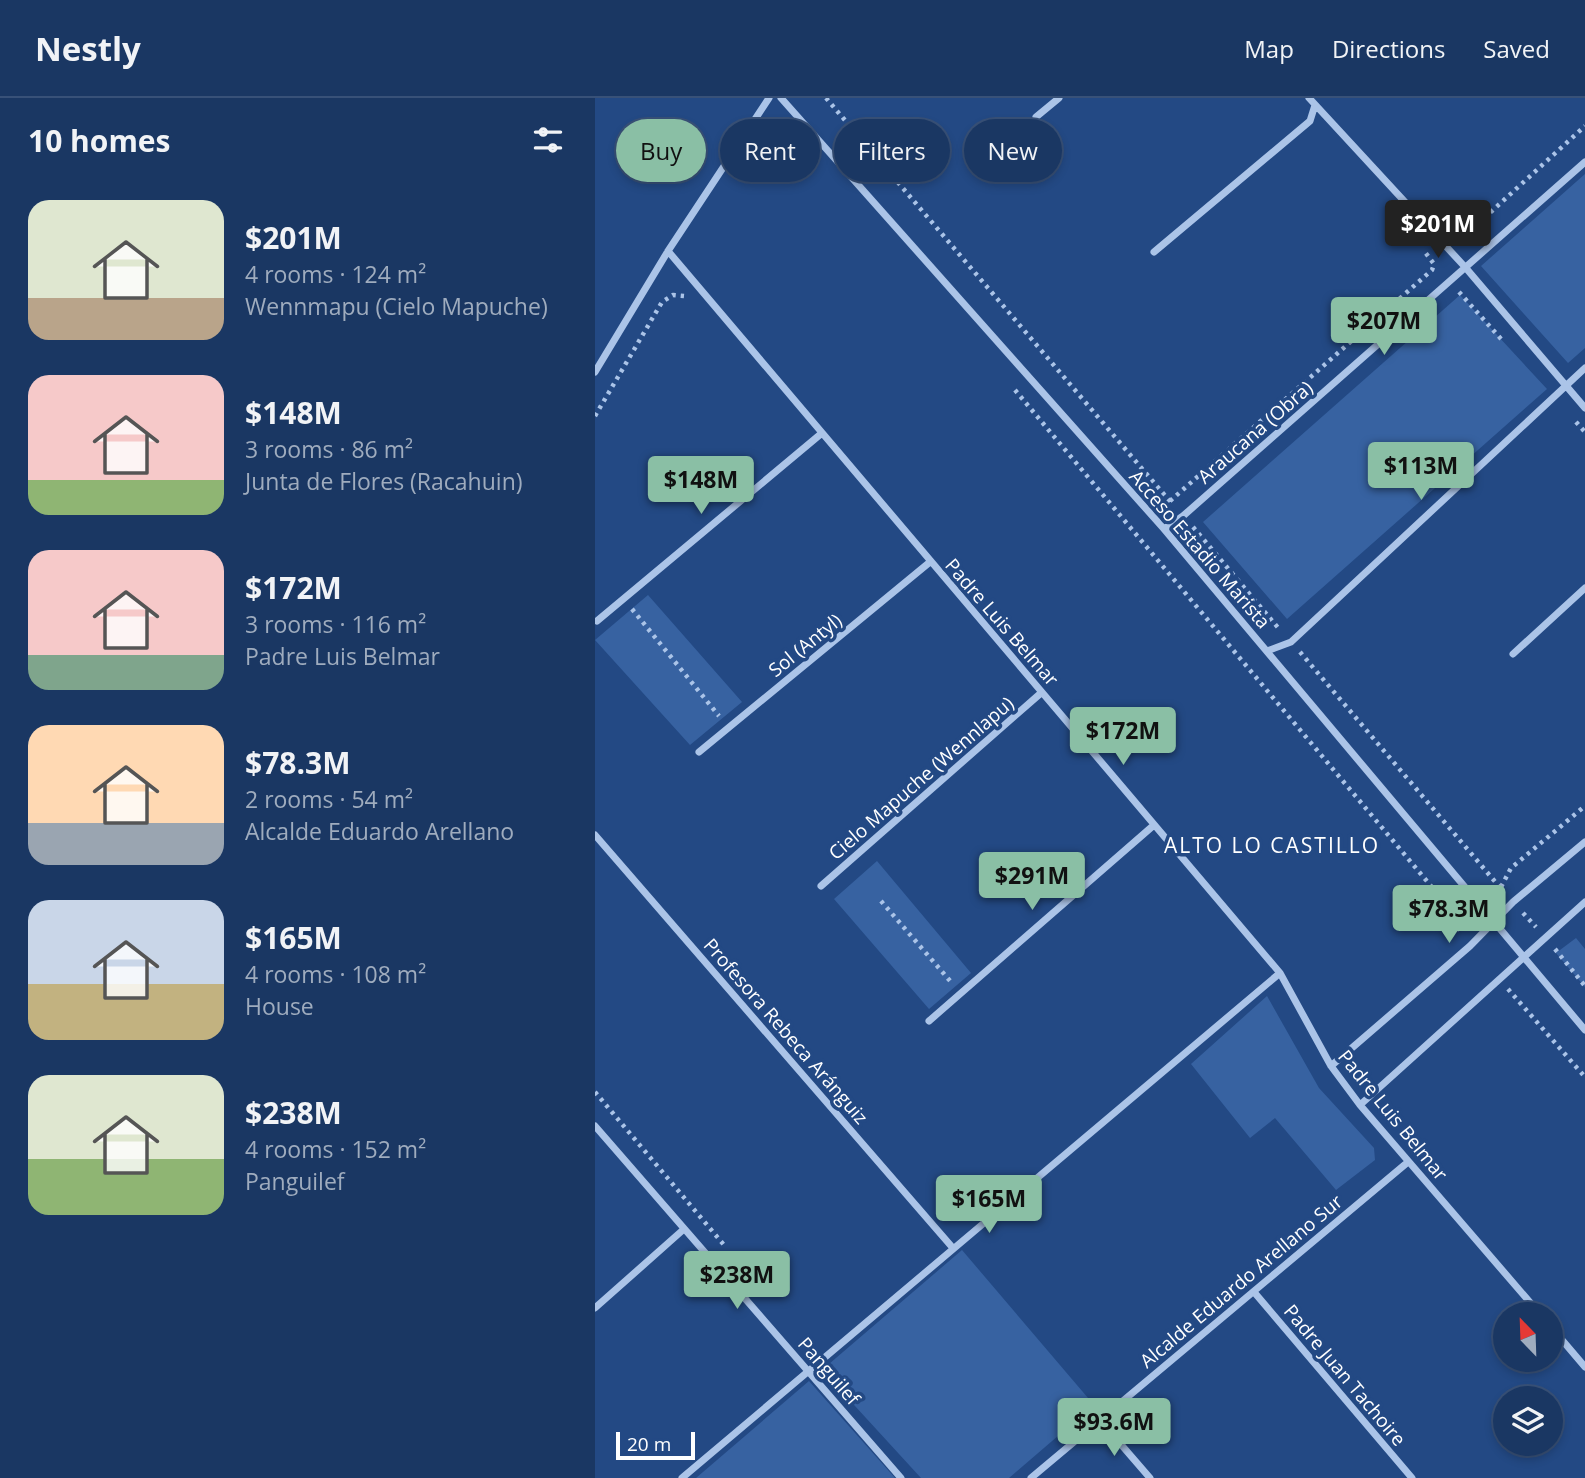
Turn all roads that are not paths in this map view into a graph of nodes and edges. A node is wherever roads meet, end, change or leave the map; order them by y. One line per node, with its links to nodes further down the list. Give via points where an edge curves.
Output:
1 (769, 98): 8 (street)
2 (781, 98): 16 (street, Acceso Estadio Marista)
3 (1059, 98): 6 (street)
4 (1309, 98): 5 (street)
5 (1315, 105): 9 (street, via 1310,121); 10 (street)
6 (1036, 117)
7 (1585, 162): 10 (street, Araucana (Obra))
8 (668, 251): 12 (street); 15 (street, Padre Luis Belmar)
9 (1154, 252)
10 (1465, 267): 13 (street); 16 (street, Araucana (Obra))
11 (1585, 368): 13 (street)
12 (595, 372)
13 (1566, 385): 14 (street); 20 (street, via 1291,642)
14 (1585, 408)
15 (823, 433): 17 (street, Padre Luis Belmar); 19 (street)
16 (1164, 529): 20 (street, Acceso Estadio Marista)
17 (930, 562): 22 (street, Padre Luis Belmar); 23 (street, Sol (Antyl))
18 (1585, 587): 21 (street)
19 (597, 621)
20 (1267, 651): 29 (street, Acceso Estadio Marista)
21 (1513, 654)
22 (1041, 693): 24 (street, Padre Luis Belmar); 27 (street, Cielo Mapuche (Wennlapu))
23 (699, 752)
24 (1154, 825): 31 (street, Padre Luis Belmar); 32 (street)
25 (595, 835): 39 (street, Profesora Rebeca Aránguiz)
26 (1585, 842): 29 (street)
27 (821, 886)
28 (1585, 902): 30 (street)
29 (1493, 923): 30 (street, Acceso Estadio Marista); 34 (street)
30 (1523, 957): 33 (street, Acceso Estadio Marista); 35 (street)
31 (1280, 973): 34 (street, Padre Luis Belmar); 39 (street)
32 (929, 1021)
33 (1585, 1030)
34 (1331, 1066): 35 (street, Padre Luis Belmar)
35 (1360, 1104): 37 (street, Padre Luis Belmar)
36 (595, 1126): 38 (street, Panguilef)
37 (1408, 1162): 40 (street, Alcalde Eduardo Arellano Sur); 41 (street, Padre Luis Belmar)
38 (684, 1229): 42 (street); 45 (street, Panguilef)
39 (952, 1247): 45 (street)
40 (1254, 1292): 46 (street, Alcalde Eduardo Arellano Sur); 51 (street, Padre Juan Tachoire)
41 (1529, 1302)
42 (595, 1308)
43 (1563, 1341): 44 (street)
44 (1585, 1367)
45 (807, 1370): 47 (street); 48 (street, Panguilef)
46 (1099, 1419): 49 (street, Alcalde Eduardo Arellano Sur); 50 (street)
47 (682, 1478)
48 (901, 1478)
49 (1031, 1478)
50 (1150, 1478)
51 (1412, 1478)

